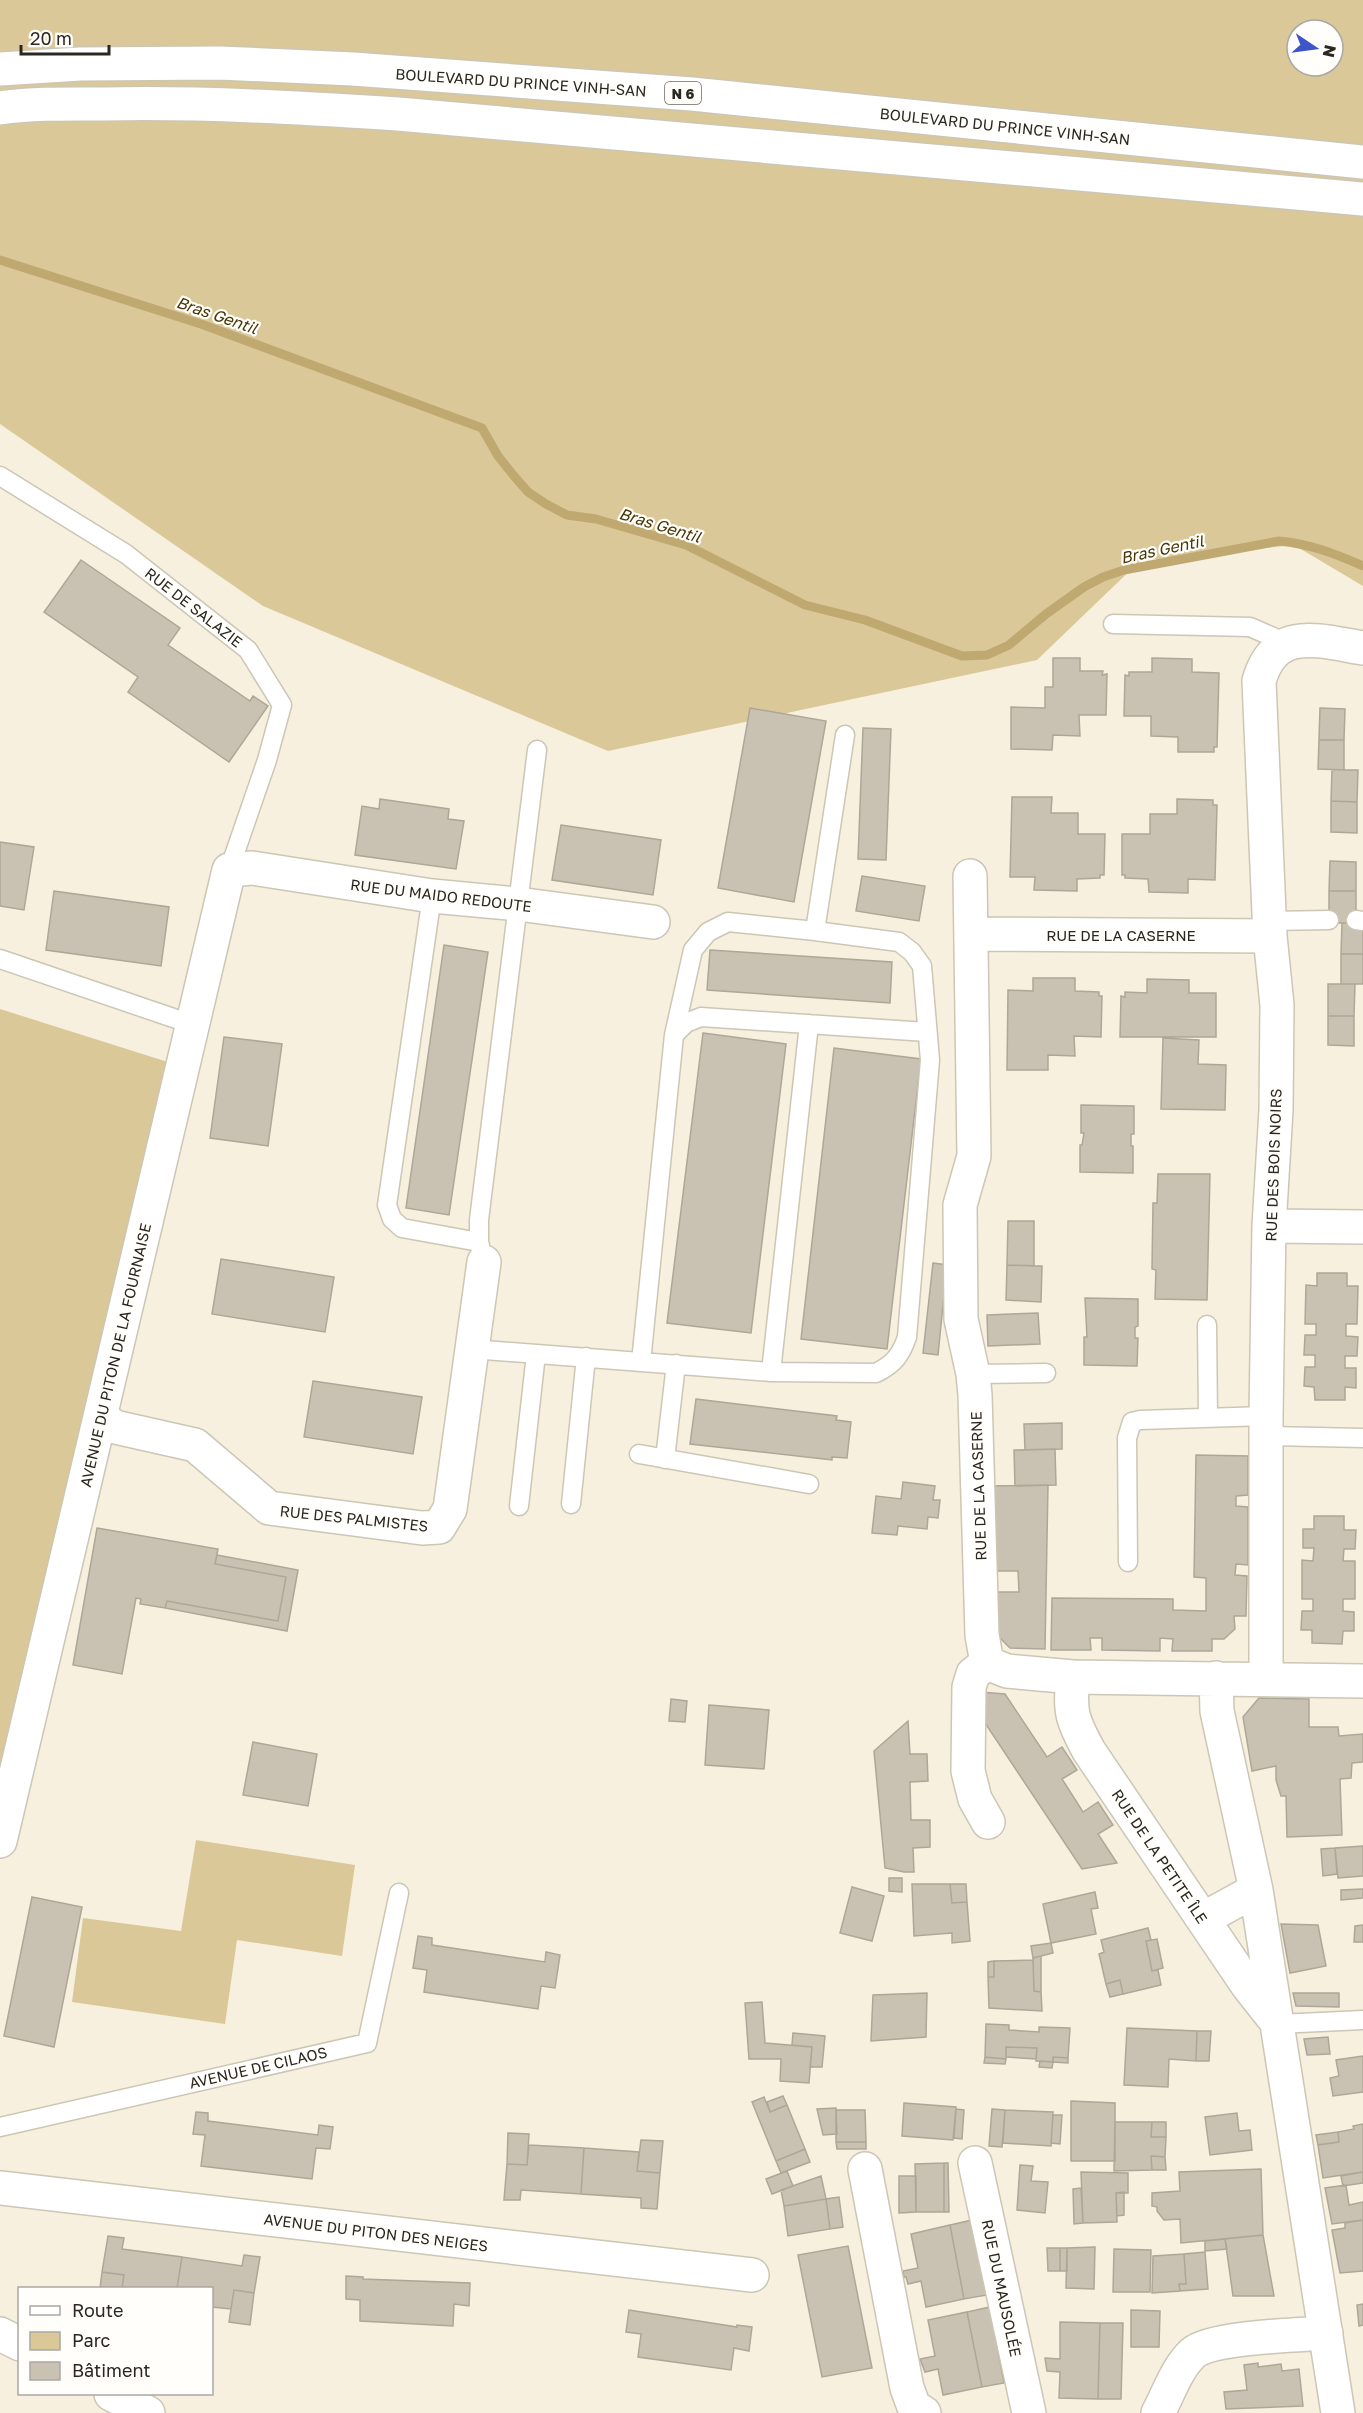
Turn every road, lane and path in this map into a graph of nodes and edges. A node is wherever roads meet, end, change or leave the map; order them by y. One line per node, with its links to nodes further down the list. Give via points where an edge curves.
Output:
1 (0, 69): 3 (street, BOULEVARD DU PRINCE VINH-SAN / N 6, via 220,63 353,69 692,94)
2 (0, 108): 4 (street, via 146,103 398,114)
3 (1363, 162)
4 (1363, 199)
5 (0, 476): 11 (lane, RUE DE SALAZIE, via 126,554 248,650 282,705)
6 (1113, 624): 8 (lane, via 1250,627)
7 (1363, 648): 8 (street, via 1307,640)
8 (1279, 650): 17 (street, RUE DES BOIS NOIRS, via 1264,663 1259,681)
9 (845, 735): 18 (lane)
10 (537, 750): 14 (lane)
11 (229, 870): 13 (street, RUE DU MAIDO REDOUTE, via 252,868); 21 (street, AVENUE DU PITON DE LA FOURNAISE)
12 (970, 876): 19 (street, RUE DE LA CASERNE)
13 (432, 896): 14 (street, RUE DU MAIDO REDOUTE); 27 (lane, via 387,1205 392,1219 402,1228)
14 (518, 904): 16 (street, RUE DU MAIDO REDOUTE); 27 (lane, via 480,1209)
15 (1329, 920): 17 (lane)
16 (653, 922)
17 (1270, 929): 19 (street, RUE DE LA CASERNE); 25 (street, RUE DES BOIS NOIRS, via 1277,1005)
18 (816, 931): 23 (lane, via 898,942 912,952 922,966); 24 (lane, via 728,922 708,932 693,950)
19 (971, 934): 36 (street, RUE DE LA CASERNE, via 974,1156 960,1205 961,1319)
20 (0, 959): 21 (lane)
21 (191, 1024): 37 (street, AVENUE DU PITON DE LA FOURNAISE)
22 (809, 1024): 23 (lane); 24 (lane, via 701,1017 686,1023); 34 (lane)
23 (927, 1032): 34 (lane, via 930,1060 907,1337 902,1353 891,1365 876,1372)
24 (675, 1035): 32 (lane)
25 (1269, 1226): 26 (street); 39 (street, RUE DES BOIS NOIRS)
26 (1363, 1227)
27 (482, 1252): 29 (street, RUE DES PALMISTES)
28 (1208, 1324): 38 (lane)
29 (471, 1349): 30 (lane); 37 (street, RUE DES PALMISTES, via 450,1509 439,1527 269,1508 195,1445 115,1427)
30 (536, 1354): 31 (lane); 45 (lane)
31 (586, 1357): 32 (lane); 44 (lane)
32 (641, 1362): 33 (lane)
33 (676, 1364): 34 (lane); 42 (lane)
34 (771, 1372)
35 (1046, 1373): 36 (lane)
36 (973, 1374): 47 (street, RUE DE LA CASERNE, via 982,1635)
37 (100, 1417): 53 (street, AVENUE DU PITON DE LA FOURNAISE)
38 (1208, 1417): 39 (lane); 46 (lane, via 1132,1422 1126,1438)
39 (1266, 1426): 40 (lane); 50 (street, RUE DES BOIS NOIRS)
40 (1363, 1438)
41 (639, 1454): 42 (lane)
42 (665, 1459): 43 (lane)
43 (808, 1484)
44 (571, 1504)
45 (519, 1506)
46 (1128, 1562)
47 (987, 1663): 48 (street, via 1007,1671); 52 (street, via 974,1674 969,1687 968,1771 975,1799)
48 (1072, 1677): 49 (street); 56 (street, RUE DE LA PETITE ÎLE, via 1073,1722)
49 (1216, 1678): 50 (street); 54 (street, RUE DE LA PETITE ÎLE, via 1217,1711)
50 (1266, 1679): 51 (street)
51 (1363, 1681)
52 (988, 1822)
53 (0, 1841)
54 (1256, 1890): 56 (street); 58 (street, RUE DE LA PETITE ÎLE)
55 (399, 1893): 59 (lane, AVENUE DE CILAOS, via 367,2043)
56 (1203, 1919): 58 (street, RUE DE LA PETITE ÎLE)
57 (1363, 2020): 58 (lane)
58 (1278, 2024): 64 (street, RUE DE LA PETITE ÎLE)
59 (0, 2127)
60 (975, 2163): 70 (street, RUE DU MAUSOLÉE)
61 (865, 2169): 68 (street, via 907,2388)
62 (0, 2188): 63 (street, AVENUE DU PITON DES NEIGES)
63 (752, 2275)
64 (1326, 2333): 71 (street, via 1214,2343 1194,2352 1180,2369); 72 (street, RUE DE LA PETITE ÎLE)
65 (0, 2334): 66 (street)
66 (18, 2343)
67 (113, 2395): 69 (street)
68 (915, 2411)
69 (148, 2413)
70 (1029, 2413)
71 (1158, 2413)
72 (1338, 2413)

